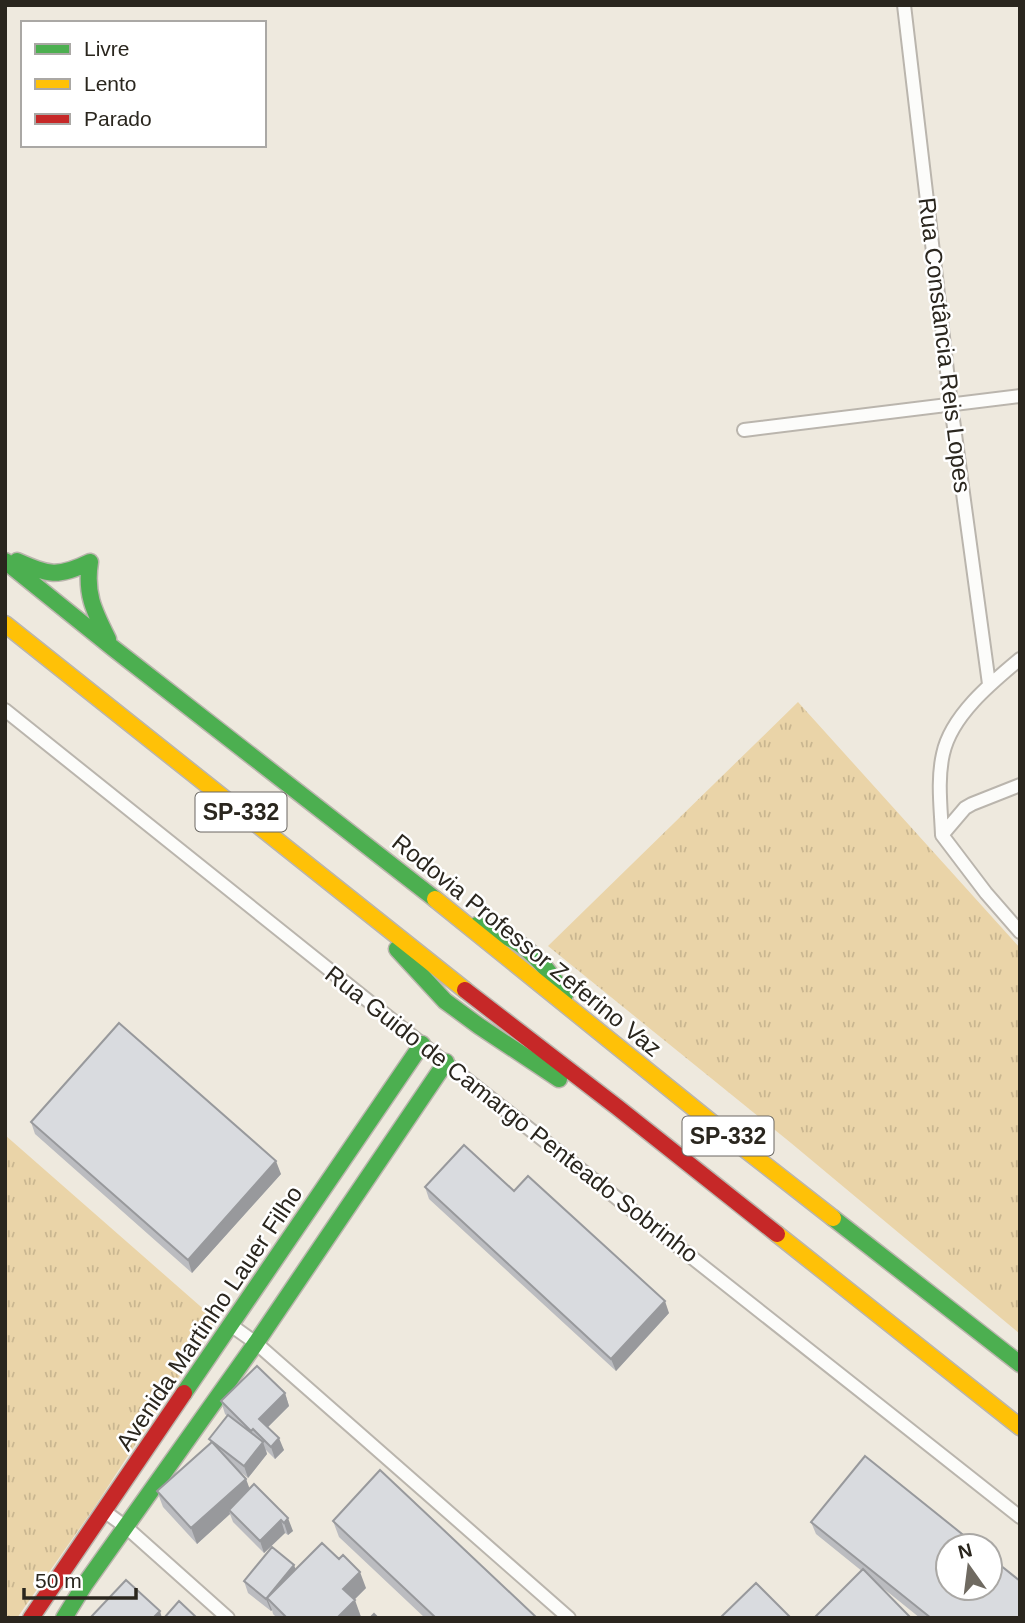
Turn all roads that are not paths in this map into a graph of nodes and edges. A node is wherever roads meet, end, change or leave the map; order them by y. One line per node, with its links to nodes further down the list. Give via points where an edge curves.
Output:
1 (904, 5): 3 (street, Rua Constância Reis Lopes)
2 (1020, 396): 3 (street)
3 (951, 405): 4 (street); 10 (street, Rua Constância Reis Lopes)
4 (744, 430)
5 (5, 556): 8 (main road, via 42,573 59,575 90,562 88,594)
6 (5, 561): 8 (main road, Rodovia Professor Zeferino Vaz / SP-332)
7 (5, 625): 20 (main road, SP-332)
8 (113, 648): 19 (main road, Rodovia Professor Zeferino Vaz / SP-332)
9 (1020, 659): 10 (street)
10 (989, 684): 13 (street, via 955,724 943,752)
11 (5, 710): 15 (street, Rua Guido de Camargo Penteado Sobrinho)
12 (1020, 785): 13 (street, via 965,808)
13 (942, 835): 14 (street)
14 (1020, 932)
15 (422, 1044): 16 (street, Rua Guido de Camargo Penteado Sobrinho); 17 (main road, Avenida Martinho Lauer Filho)
16 (446, 1062): 18 (main road, Avenida Martinho Lauer Filho); 22 (street, Rua Guido de Camargo Penteado Sobrinho)
17 (232, 1326): 18 (street); 21 (main road, Avenida Martinho Lauer Filho)
18 (256, 1343): 23 (main road, Avenida Martinho Lauer Filho); 27 (street)
19 (1020, 1364)
20 (1020, 1427)
21 (104, 1511): 23 (street); 24 (main road, Avenida Martinho Lauer Filho)
22 (1020, 1517)
23 (126, 1527): 25 (main road, Avenida Martinho Lauer Filho); 26 (street)
24 (32, 1618)
25 (64, 1618)
26 (228, 1618)
27 (569, 1618)

